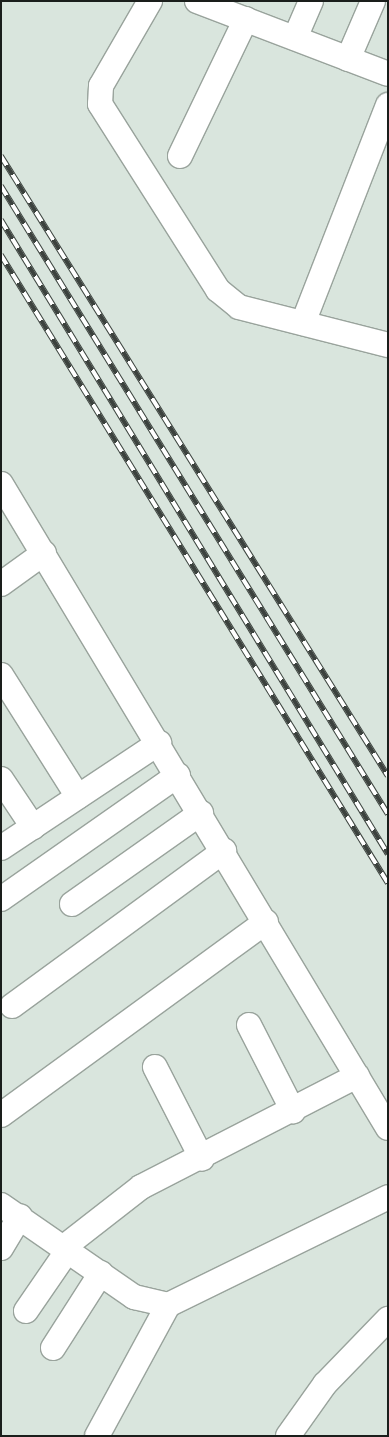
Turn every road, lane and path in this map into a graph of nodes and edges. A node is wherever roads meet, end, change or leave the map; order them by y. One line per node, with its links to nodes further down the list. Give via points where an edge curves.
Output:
1 (150, 1): 11 (street, via 101,86 100,104 227,301)
2 (197, 1): 5 (street)
3 (311, 1): 6 (street)
4 (373, 1): 7 (street)
5 (237, 11): 6 (street); 10 (street)
6 (295, 38): 7 (street)
7 (348, 59): 8 (street)
8 (388, 74)
9 (388, 105): 11 (street)
10 (180, 156)
11 (303, 323): 12 (street)
12 (386, 340)
13 (1, 484): 14 (street)
14 (44, 553): 15 (street); 17 (street)
15 (1, 584)
16 (1, 675): 20 (street)
17 (159, 743): 18 (street); 20 (street)
18 (178, 775): 21 (street); 25 (street)
19 (1, 779): 22 (street)
20 (78, 797): 22 (street)
21 (201, 813): 24 (street); 26 (street)
22 (33, 827): 23 (street)
23 (1, 848)
24 (224, 851): 27 (street); 28 (street)
25 (1, 899)
26 (72, 904)
27 (266, 922): 31 (street); 33 (street)
28 (12, 1006)
29 (249, 1025): 32 (street)
30 (155, 1066): 35 (street)
31 (357, 1076): 32 (street); 34 (street)
32 (293, 1111): 35 (street)
33 (1, 1115)
34 (388, 1128)
35 (202, 1159): 39 (street, via 141,1188)
36 (388, 1197): 41 (street)
37 (10, 1211): 38 (street); 39 (street)
38 (1, 1248)
39 (66, 1249): 40 (street); 42 (street)
40 (101, 1273): 41 (street, via 146,1303); 44 (street)
41 (168, 1305): 45 (street)
42 (26, 1312)
43 (388, 1319): 46 (street, via 325,1384)
44 (53, 1348)
45 (97, 1436)
46 (288, 1436)

